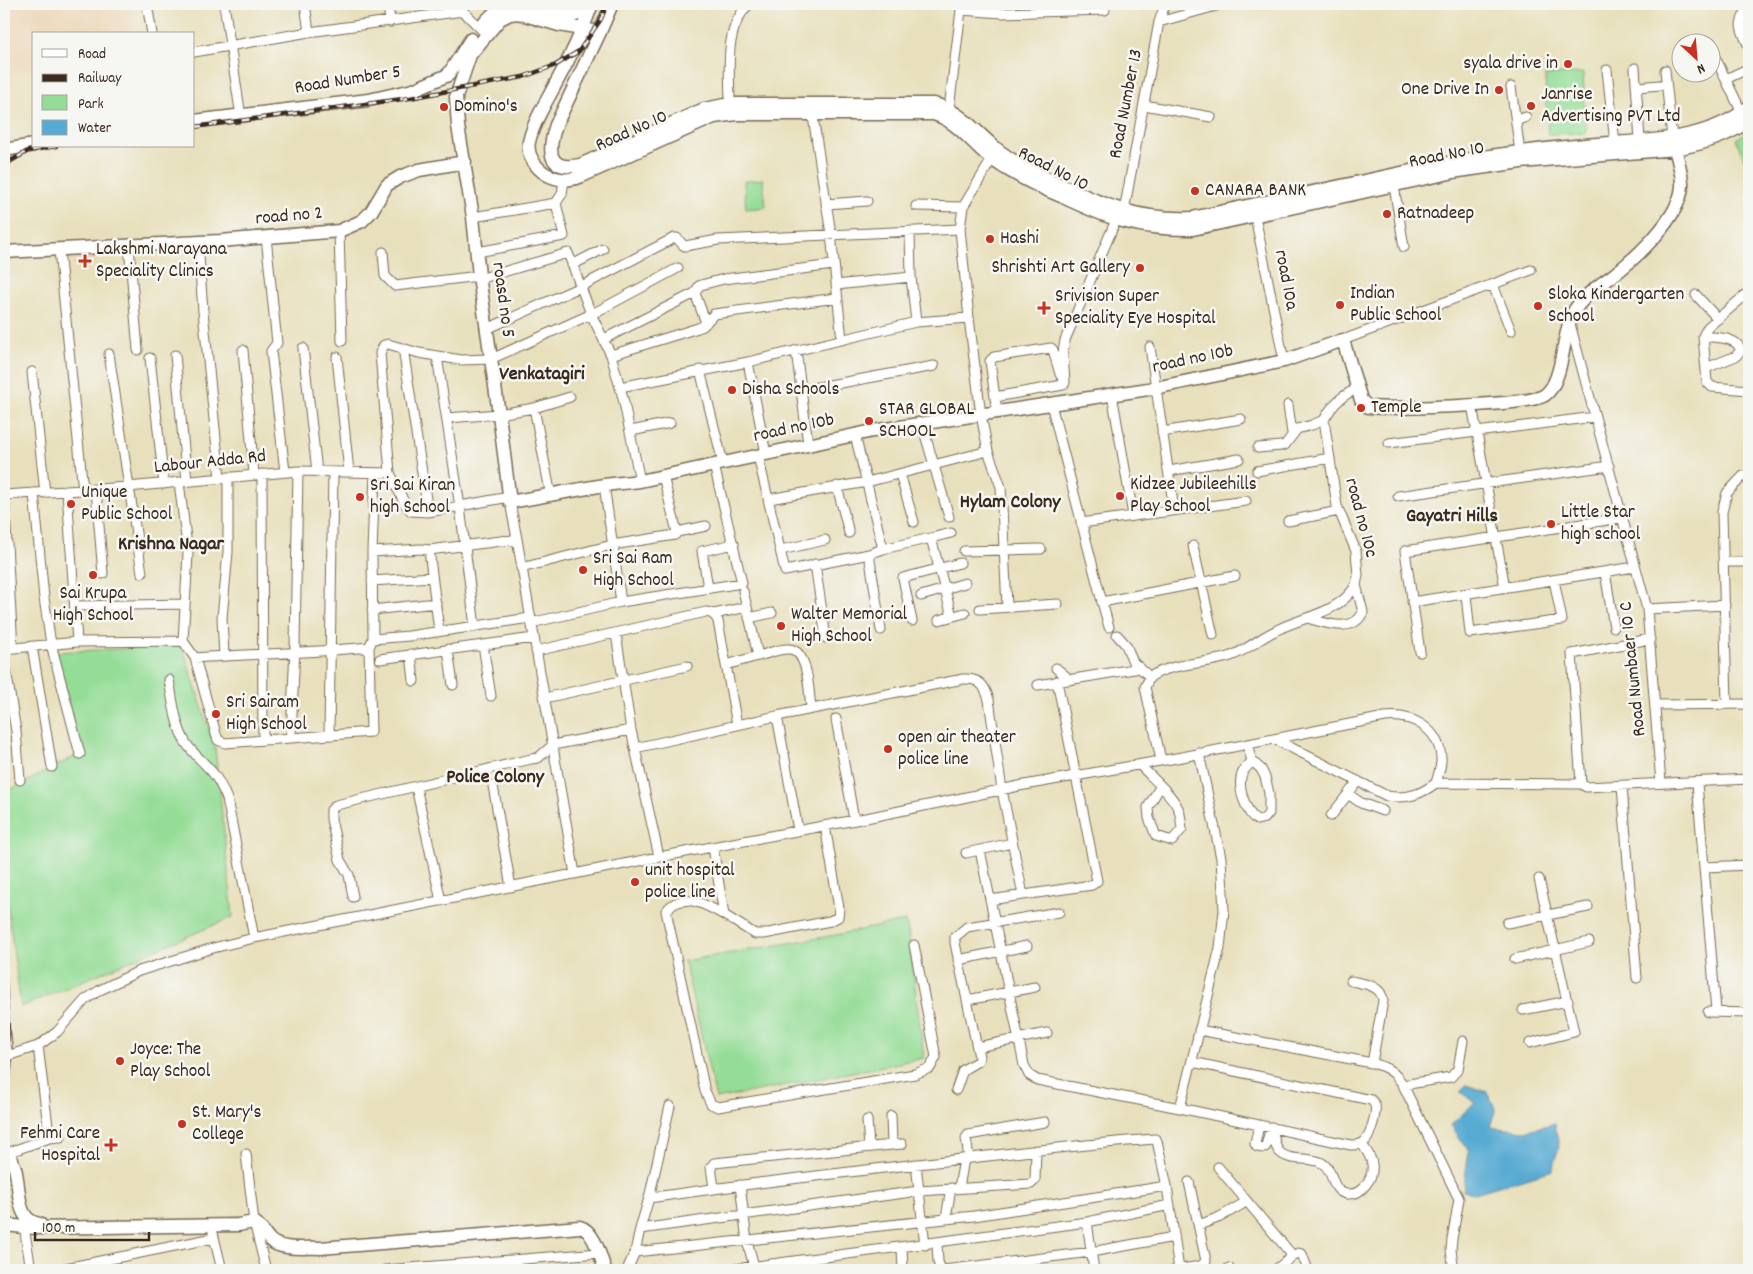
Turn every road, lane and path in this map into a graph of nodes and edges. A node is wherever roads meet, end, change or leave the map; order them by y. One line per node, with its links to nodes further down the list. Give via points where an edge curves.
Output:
1 (146, 4): 18 (street)
2 (224, 4): 21 (street)
3 (305, 4): 19 (street)
4 (388, 4): 14 (street)
5 (612, 4): 20 (main road, Road No 10)
6 (749, 4): 35 (street, via 731,37)
7 (1165, 4): 15 (street, Road Number 13)
8 (1223, 4): 15 (street)
9 (591, 6): 12 (main road, via 573,16); 16 (main road)
10 (1749, 6): 22 (street, via 1740,26)
11 (463, 7): 14 (street); 17 (street)
12 (510, 7): 16 (main road, via 518,13); 17 (main road, via 502,7 495,12)
13 (1105, 10): 38 (street, via 1002,13 961,10)
14 (390, 22): 19 (street)
15 (1159, 22): 36 (street, Road Number 13)
16 (583, 30): 20 (main road); 53 (main road, via 528,143 529,153 540,170)
17 (483, 31): 29 (main road, via 460,55); 30 (main road)
18 (152, 32)
19 (309, 32): 21 (street)
20 (600, 32): 35 (main road, Road No 10, via 551,140 550,151 560,165 580,164 704,109)
21 (231, 46): 23 (street); 40 (street)
22 (1749, 47)
23 (195, 52)
24 (1720, 67): 31 (street)
25 (1635, 68): 34 (street)
26 (1607, 70): 46 (street)
27 (1665, 70): 47 (street)
28 (1745, 70): 31 (street)
29 (448, 74): 30 (main road); 40 (main road, Road Number 5, via 413,90 369,100)
30 (462, 75): 52 (main road, via 456,97)
31 (1726, 79): 39 (street)
32 (1660, 85): 34 (street)
33 (1511, 86): 44 (street)
34 (1637, 87): 45 (street)
35 (730, 104): 37 (main road, Road No 10)
36 (1144, 105): 42 (street); 61 (street, Road Number 13)
37 (812, 108): 38 (main road, Road No 10, via 922,103); 51 (main road, Road No 10, via 939,116); 53 (main road, Road No 10, via 714,117 582,176); 57 (street)
38 (949, 109): 61 (main road, Road No 10, via 999,151 1032,172)
39 (1747, 113): 47 (main road, Road No 10, via 1722,136 1694,146)
40 (241, 117): 43 (main road, Road Number 5)
41 (1526, 117): 44 (street)
42 (1212, 118)
43 (195, 121)
44 (1516, 123): 50 (street)
45 (1640, 141): 46 (main road, Road No 10); 47 (main road, Road No 10)
46 (1615, 143): 50 (main road, Road No 10)
47 (1673, 143): 54 (main road, Road No 10, via 1494,165); 94 (main road, via 1682,183 1680,197 1671,214 1645,249 1580,304)
48 (32, 145): 49 (main road)
49 (4, 150)
50 (1520, 152): 60 (main road, Road No 10, via 1457,161)
51 (992, 159): 59 (street); 61 (main road, Road No 10, via 1027,181 1100,214)
52 (465, 162): 62 (main road, roasd no 5); 64 (main road, road no 2, via 419,170 400,177 387,185 362,221)
53 (564, 180): 56 (street, via 562,194)
54 (1394, 186): 60 (main road, Road No 10); 70 (street)
55 (867, 201): 57 (street)
56 (556, 203): 62 (street); 75 (street, via 564,236)
57 (826, 204): 66 (street)
58 (916, 206): 59 (street)
59 (963, 207): 63 (street)
60 (1254, 211): 61 (main road, Road No 10, via 1167,219); 115 (street, road 10a)
61 (1120, 215): 121 (street, Road Number 13, via 1065,340)
62 (473, 217): 75 (main road, roasd no 5)
63 (960, 229): 65 (street); 90 (street)
64 (339, 231): 67 (main road, road no 2); 101 (street)
65 (910, 231): 66 (street); 81 (street)
66 (831, 234): 77 (street); 84 (street, via 718,240 685,246 674,238)
67 (266, 238): 68 (main road, road no 2); 161 (street, via 277,343 271,350)
68 (198, 242): 69 (main road, road no 2); 171 (street, via 203,311)
69 (129, 246): 72 (main road, road no 2); 105 (street)
70 (1404, 247)
71 (602, 249): 76 (street)
72 (59, 250): 73 (main road, road no 2); 181 (street)
73 (4, 252)
74 (384, 252): 80 (street, via 385,276 395,286)
75 (477, 252): 80 (main road, roasd no 5)
76 (572, 265): 80 (street, via 568,253); 84 (street)
77 (833, 265): 82 (street); 86 (street, via 724,279 699,286)
78 (678, 268): 89 (street)
79 (1531, 270): 83 (street)
80 (479, 277): 95 (main road, roasd no 5)
81 (911, 277): 82 (street); 92 (street)
82 (836, 285): 88 (street)
83 (1493, 285): 96 (street); 100 (street)
84 (580, 287): 89 (street); 95 (street)
85 (1749, 292): 91 (street)
86 (695, 293): 93 (street); 98 (street)
87 (1696, 295): 91 (street)
88 (837, 298): 93 (street, via 717,313); 99 (street)
89 (591, 314): 98 (street); 114 (street)
90 (969, 318): 92 (street); 136 (street)
91 (1718, 319): 97 (street)
92 (916, 322): 99 (street)
93 (706, 323): 110 (street)
94 (1569, 323): 132 (main road, via 1559,372 1545,395 1527,400); 137 (street, Road Numbaer 10 C)
95 (487, 330): 114 (main road, roasd no 5)
96 (1511, 331)
97 (1703, 336): 118 (street); 118 (street, via 1733,341 1740,350 1736,356)
98 (604, 340): 110 (street)
99 (842, 340): 107 (street)
100 (1343, 340): 115 (main road, road no 10b); 124 (main road)
101 (342, 341)
102 (1150, 347): 123 (street)
103 (303, 348): 162 (street)
104 (403, 348): 111 (street); 166 (street, via 388,344 380,353); 194 (street)
105 (138, 350)
106 (243, 350): 167 (street)
107 (796, 350): 116 (street); 125 (street)
108 (109, 354): 179 (street)
109 (175, 355): 173 (street)
110 (611, 355): 122 (street)
111 (437, 356): 114 (street, via 461,360); 138 (street)
112 (337, 357): 164 (street)
113 (150, 358): 175 (street)
114 (491, 359): 135 (main road, roasd no 5)
115 (1284, 361): 123 (main road, road no 10b)
116 (748, 362): 119 (street); 152 (street)
117 (934, 366): 125 (street)
118 (1706, 368): 126 (street, via 1707,382 1712,387)
119 (700, 370): 122 (street); 155 (street)
120 (32, 372): 183 (street)
121 (1066, 381): 129 (street, via 1063,385); 129 (street, via 1060,374 1051,348 994,357 990,361)
122 (620, 387): 143 (street)
123 (1155, 388): 127 (main road, road no 10b); 144 (street)
124 (1358, 388): 132 (main road, via 1368,407); 140 (street, via 1334,404)
125 (802, 390): 149 (street)
126 (1749, 390)
127 (1112, 394): 130 (main road, road no 10b); 195 (street)
128 (570, 397): 133 (street)
129 (996, 397): 134 (street)
130 (1051, 404): 134 (main road, road no 10b); 200 (street)
131 (1288, 405): 146 (street)
132 (1472, 405): 145 (street)
133 (534, 408): 135 (street); 186 (street)
134 (997, 412): 136 (main road, road no 10b)
135 (499, 414): 138 (street); 189 (main road, roasd no 5)
136 (981, 415): 142 (main road, road no 10b); 151 (street)
137 (1594, 417): 145 (street); 157 (street, Road Numbaer 10 C)
138 (447, 418): 191 (street)
139 (1241, 419): 144 (street)
140 (1324, 420): 146 (street); 153 (street, road no 10c)
141 (670, 423): 143 (street)
142 (922, 424): 147 (main road, road no 10b); 156 (street)
143 (630, 431): 172 (street)
144 (1162, 432): 159 (street)
145 (1477, 432): 148 (street); 177 (street)
146 (1292, 433): 150 (street, via 1281,446)
147 (855, 435): 149 (main road, road no 10b); 174 (street)
148 (1389, 443)
149 (808, 444): 152 (main road, road no 10b)
150 (1258, 448)
151 (988, 451): 156 (street); 214 (street, via 1001,487)
152 (762, 455): 155 (main road, road no 10b); 188 (street)
153 (1330, 458): 160 (street); 193 (street, road no 10c)
154 (1239, 459): 159 (street)
155 (719, 464): 169 (main road, road no 10b); 209 (street)
156 (934, 465): 168 (street); 196 (street)
157 (1609, 466): 177 (street); 197 (street, Road Numbaer 10 C)
158 (298, 471): 161 (street, Labour Adda Rd); 162 (street, Labour Adda Rd); 288 (street)
159 (1169, 471): 192 (street)
160 (1257, 471)
161 (285, 472): 167 (street, Labour Adda Rd)
162 (317, 472): 163 (street, Labour Adda Rd)
163 (333, 472): 164 (street, Labour Adda Rd); 285 (street)
164 (349, 472): 165 (street, Labour Adda Rd)
165 (376, 472): 166 (street, Labour Adda Rd); 219 (street)
166 (390, 473): 194 (street, via 411,511)
167 (258, 474): 171 (street, Labour Adda Rd); 289 (street)
168 (900, 474): 174 (street); 199 (street)
169 (663, 476): 172 (main road, road no 10b); 202 (street)
170 (1743, 476): 221 (street, via 1731,487 1722,512)
171 (224, 478): 173 (street, Labour Adda Rd); 291 (street, via 228,552 222,618)
172 (640, 481): 176 (main road, road no 10b)
173 (183, 482): 175 (street, Labour Adda Rd); 248 (street, via 188,554)
174 (867, 482): 178 (street); 213 (street)
175 (164, 484): 179 (street, Labour Adda Rd)
176 (604, 485): 186 (main road, road no 10b); 211 (street)
177 (1486, 485): 187 (street); 206 (street)
178 (838, 486): 188 (street); 203 (street)
179 (128, 487): 180 (street, Labour Adda Rd); 229 (street)
180 (96, 489): 181 (street, Labour Adda Rd); 230 (street)
181 (83, 490): 182 (street, Labour Adda Rd)
182 (67, 491): 183 (street, Labour Adda Rd); 251 (street)
183 (45, 492): 184 (street, Labour Adda Rd)
184 (34, 493): 185 (street, Labour Adda Rd); 280 (street)
185 (4, 495): 283 (street)
186 (551, 496): 189 (main road, road no 10b)
187 (1398, 496)
188 (769, 499): 217 (street)
189 (509, 500): 191 (street); 207 (street)
190 (1246, 501): 192 (street)
191 (460, 507): 194 (street); 210 (street)
192 (1174, 510): 195 (street)
193 (1339, 511): 198 (street); 237 (street, road no 10c, via 1356,551)
194 (428, 512)
195 (1133, 515): 200 (street)
196 (949, 517)
197 (1621, 518): 206 (street); 227 (street, Road Numbaer 10 C)
198 (1288, 521)
199 (914, 522)
200 (1081, 522): 245 (street)
201 (706, 526): 202 (street)
202 (677, 532): 211 (street)
203 (849, 533)
204 (951, 533): 205 (street)
205 (931, 538): 213 (street); 226 (street)
206 (1496, 538): 239 (street); 246 (street, via 1405,551)
207 (517, 539): 210 (street); 225 (street)
208 (824, 540): 217 (street)
209 (734, 544): 238 (street, via 702,551); 238 (street, via 742,583)
210 (464, 546): 216 (street); 266 (street)
211 (612, 546): 225 (street); 244 (street)
212 (1193, 546): 236 (street)
213 (883, 549): 220 (street)
214 (1004, 549): 215 (street); 218 (street); 253 (street)
215 (1041, 549)
216 (430, 550): 219 (street); 231 (street)
217 (781, 550): 223 (street, via 785,570)
218 (964, 551)
219 (372, 552): 234 (street)
220 (869, 554): 223 (street); 269 (street)
221 (1724, 562): 222 (street); 250 (street)
222 (1749, 562)
223 (815, 564): 275 (street)
224 (960, 564): 226 (street)
225 (522, 568): 264 (street)
226 (938, 568): 240 (street); 265 (street, via 903,578)
227 (1635, 568): 228 (street); 255 (street, Road Numbaer 10 C)
228 (1605, 572): 233 (street); 268 (street)
229 (142, 573)
230 (103, 574)
231 (432, 576): 234 (street); 247 (street)
232 (1235, 576): 236 (street)
233 (1554, 580): 239 (street); 242 (street, via 1562,620 1470,632)
234 (372, 581): 256 (street)
235 (965, 583): 240 (street)
236 (1201, 583): 245 (street); 273 (street)
237 (1356, 585): 262 (street, via 1337,605); 262 (street, road no 10c, via 1363,612 1358,621 1329,624)
238 (708, 588): 244 (street)
239 (1505, 588): 242 (street)
240 (944, 589): 243 (street); 260 (street)
241 (743, 591): 252 (street)
242 (1466, 594): 246 (street)
243 (921, 596)
244 (620, 602): 264 (street)
245 (1102, 602): 267 (street)
246 (1412, 602): 287 (street)
247 (436, 603): 256 (street); 270 (street)
248 (185, 604): 251 (street); 277 (street)
249 (1058, 604): 253 (street)
250 (1725, 605): 255 (street); 310 (street)
251 (76, 606): 278 (street)
252 (747, 607): 259 (street); 261 (street)
253 (1006, 607): 254 (street)
254 (980, 609)
255 (1647, 609): 276 (street, Road Numbaer 10 C)
256 (372, 610): 279 (street)
257 (772, 613): 261 (street)
258 (965, 613): 260 (street)
259 (714, 614): 271 (street, via 706,612); 297 (street)
260 (952, 616): 263 (street)
261 (749, 618): 292 (street)
262 (1308, 618): 300 (street, via 1275,630 1235,655 1162,670)
263 (939, 620)
264 (530, 621): 266 (street); 274 (street)
265 (912, 621)
266 (475, 626): 270 (street)
267 (1109, 627)
268 (1614, 627)
269 (881, 630)
270 (439, 631): 279 (street)
271 (616, 634): 286 (street); 303 (street)
272 (1117, 635): 299 (street)
273 (1213, 635)
274 (534, 638): 281 (street); 286 (street)
275 (826, 638)
276 (1650, 639): 312 (street, Road Numbaer 10 C); 338 (street, via 1572,654)
277 (183, 641): 278 (street); 294 (street)
278 (78, 642): 280 (street)
279 (371, 643): 285 (street); 318 (street, via 371,732)
280 (51, 644): 282 (street); 326 (street)
281 (483, 644): 284 (street); 308 (street)
282 (32, 646): 283 (street); 330 (street)
283 (8, 649)
284 (448, 649): 290 (street); 306 (street)
285 (330, 651): 288 (street); 318 (street)
286 (536, 651): 309 (street)
287 (1420, 652)
288 (294, 653): 289 (street); 319 (street)
289 (262, 654): 291 (street); 321 (street)
290 (411, 654): 295 (street); 304 (street)
291 (224, 656): 294 (street)
292 (758, 656): 297 (street); 313 (street, via 791,649 799,654 805,666)
293 (4, 658): 332 (street)
294 (195, 658): 321 (street, via 218,740 226,743)
295 (380, 658)
296 (687, 666): 303 (street)
297 (726, 666): 316 (street)
298 (1056, 668): 301 (street)
299 (1140, 668): 300 (street); 301 (street)
300 (1150, 677): 327 (street, via 1145,687)
301 (1069, 679): 305 (street)
302 (169, 680): 370 (street, via 186,742 213,772 227,799)
303 (623, 680): 309 (street); 317 (street)
304 (414, 681)
305 (1057, 681): 307 (street); 331 (street)
306 (453, 684)
307 (1038, 685)
308 (491, 696)
309 (545, 698): 323 (street)
310 (1727, 704): 311 (street); 312 (street)
311 (1749, 704)
312 (1656, 705): 336 (street, Road Numbaer 10 C)
313 (812, 709): 314 (street); 343 (street, via 971,678 980,682 989,700)
314 (776, 716): 316 (street); 349 (street)
315 (836, 719): 347 (street)
316 (737, 725): 324 (street)
317 (631, 730): 323 (street); 324 (street)
318 (329, 735): 319 (street)
319 (291, 737): 321 (street)
320 (1274, 739): 322 (street); 334 (street); 335 (street, via 1397,715 1411,718 1431,732 1438,745 1441,766)
321 (263, 740)
322 (1247, 744): 325 (street); 328 (street)
323 (553, 746): 341 (street, via 538,758); 357 (street)
324 (635, 748): 354 (street)
325 (1199, 753): 327 (street); 386 (street, via 1221,858 1224,910 1220,948)
326 (80, 754)
327 (1162, 760): 329 (street)
328 (1252, 761): 328 (street, via 1264,773 1269,793 1269,813 1257,820 1246,808 1241,784 1242,774)
329 (1140, 765): 331 (street); 342 (street)
330 (52, 766)
331 (1075, 776): 343 (street); 360 (street, via 1096,883)
332 (20, 780)
333 (1749, 780): 337 (street)
334 (1358, 781): 335 (street, via 1387,796 1406,798); 344 (street)
335 (1436, 783): 338 (street)
336 (1661, 783): 337 (street); 340 (street)
337 (1697, 783): 356 (street)
338 (1581, 784): 340 (street, via 1586,787)
339 (494, 786): 359 (street)
340 (1622, 786): 378 (street)
341 (416, 787): 361 (street, via 344,802 332,810 340,860 349,875); 363 (street)
342 (1160, 787): 342 (street, via 1148,805 1149,818 1156,836 1172,841 1181,830 1179,812)
343 (1002, 790): 347 (street); 350 (street)
344 (1348, 794): 345 (street); 346 (street)
345 (1383, 811)
346 (1331, 816)
347 (854, 820): 348 (street)
348 (824, 826): 349 (street); 366 (street, via 838,916 830,921 759,935)
349 (798, 830): 351 (street)
350 (1012, 843): 352 (street); 360 (street)
351 (713, 847): 354 (street); 366 (street)
352 (980, 850): 353 (street); 362 (street)
353 (966, 853)
354 (659, 857): 357 (street)
355 (1749, 865): 356 (street)
356 (1705, 867): 385 (street, via 1712,1011)
357 (575, 874): 359 (street)
358 (1539, 879): 367 (street)
359 (511, 887): 363 (street)
360 (1023, 896): 362 (street)
361 (353, 897)
362 (990, 900): 368 (street)
363 (441, 901): 370 (street)
364 (1588, 907): 367 (street)
365 (1059, 912): 368 (street)
366 (724, 915): 372 (street, via 703,903 692,901 676,903 666,911 704,1091 711,1104 718,1107 915,1074 930,1068 936,1058)
367 (1548, 915): 369 (street); 374 (street)
368 (995, 922): 375 (street); 377 (street, via 967,927 958,934 954,940)
369 (1507, 923)
370 (254, 938): 392 (street, via 139,971 100,990 85,1000 57,1032)
371 (1588, 942): 374 (street)
372 (914, 945)
373 (1027, 946): 375 (street)
374 (1555, 949): 376 (street); 383 (street)
375 (1000, 951): 377 (street); 381 (street)
376 (1515, 959)
377 (958, 960): 382 (street)
378 (1637, 978)
379 (1352, 981): 396 (street, via 1375,988 1383,996)
380 (1034, 987): 381 (street)
381 (1009, 992): 382 (street); 389 (street)
382 (967, 1000): 393 (street)
383 (1568, 1001): 384 (street); 391 (street, via 1574,1032)
384 (1523, 1010)
385 (1749, 1013)
386 (1199, 1030): 395 (street); 396 (street)
387 (1046, 1033): 389 (street)
388 (4, 1034): 394 (main road)
389 (1018, 1039): 393 (street); 401 (street, via 1026,1071 1037,1080)
390 (1463, 1041): 398 (street, via 1458,1069 1451,1077)
391 (1530, 1043)
392 (38, 1046): 394 (street); 406 (street)
393 (976, 1047): 399 (street, via 978,1060 963,1070)
394 (5, 1057): 397 (main road)
395 (1192, 1062): 401 (street); 411 (street, via 1371,1100 1376,1111 1367,1140)
396 (1372, 1063): 398 (street, via 1391,1070)
397 (4, 1074)
398 (1404, 1085): 461 (street, via 1459,1200 1451,1250)
399 (956, 1090)
400 (670, 1106): 425 (street)
401 (1180, 1108): 405 (street)
402 (890, 1116): 409 (street)
403 (866, 1120): 412 (street)
404 (1045, 1122): 416 (street, via 968,1135)
405 (1259, 1125): 407 (street); 407 (street, via 1255,1144 1260,1148 1266,1146)
406 (48, 1126)
407 (1271, 1127): 411 (street); 411 (street, via 1281,1153 1325,1164 1336,1187 1348,1194 1363,1188 1372,1173 1370,1158)
408 (61, 1137): 414 (street)
409 (892, 1144): 410 (street); 412 (street)
410 (902, 1144)
411 (1362, 1144)
412 (869, 1146): 422 (street, via 714,1163 711,1167)
413 (1036, 1150): 416 (street); 421 (street, via 1155,1139); 423 (street, via 1036,1180 1033,1183)
414 (5, 1152): 431 (main road, via 17,1176 21,1208 26,1217 37,1224)
415 (246, 1154): 431 (street)
416 (967, 1158): 417 (street); 423 (street)
417 (916, 1164): 420 (street); 424 (street)
418 (1218, 1167): 426 (street)
419 (1189, 1182): 434 (street)
420 (740, 1185): 422 (street); 428 (street)
421 (1167, 1186): 427 (street); 429 (street)
422 (714, 1188): 425 (street)
423 (955, 1188): 424 (street); 429 (street)
424 (919, 1191): 428 (street); 430 (street)
425 (649, 1198): 436 (street)
426 (1246, 1202): 434 (street); 446 (street)
427 (1170, 1205): 432 (street); 438 (street)
428 (744, 1215): 436 (street); 439 (street)
429 (946, 1218): 430 (street)
430 (922, 1220): 439 (street); 441 (street)
431 (244, 1222): 437 (main road); 445 (main road, via 261,1228 274,1244 320,1248 580,1227 591,1235); 451 (street)
432 (1087, 1222): 440 (street); 444 (street)
433 (4, 1225): 435 (main road)
434 (1199, 1225): 458 (street, via 1205,1264)
435 (24, 1226): 437 (main road); 448 (street)
436 (640, 1228): 443 (street)
437 (213, 1232): 449 (street); 450 (street)
438 (1174, 1237): 444 (street); 458 (street)
439 (747, 1242): 443 (street); 447 (street)
440 (937, 1243): 441 (street); 444 (street, via 938,1262 944,1270)
441 (926, 1245): 442 (street)
442 (902, 1248): 447 (street); 456 (street)
443 (635, 1252): 454 (street)
444 (1091, 1252): 457 (street)
445 (599, 1254): 452 (street); 453 (main road)
446 (1293, 1256): 459 (street); 460 (street, via 1302,1254)
447 (754, 1269): 455 (street)
448 (31, 1270)
449 (56, 1270)
450 (222, 1270)
451 (266, 1270)
452 (385, 1270)
453 (605, 1270)
454 (627, 1270)
455 (726, 1270)
456 (903, 1270)
457 (1094, 1270)
458 (1178, 1270)
459 (1276, 1270)
460 (1308, 1270)
461 (1454, 1270)

